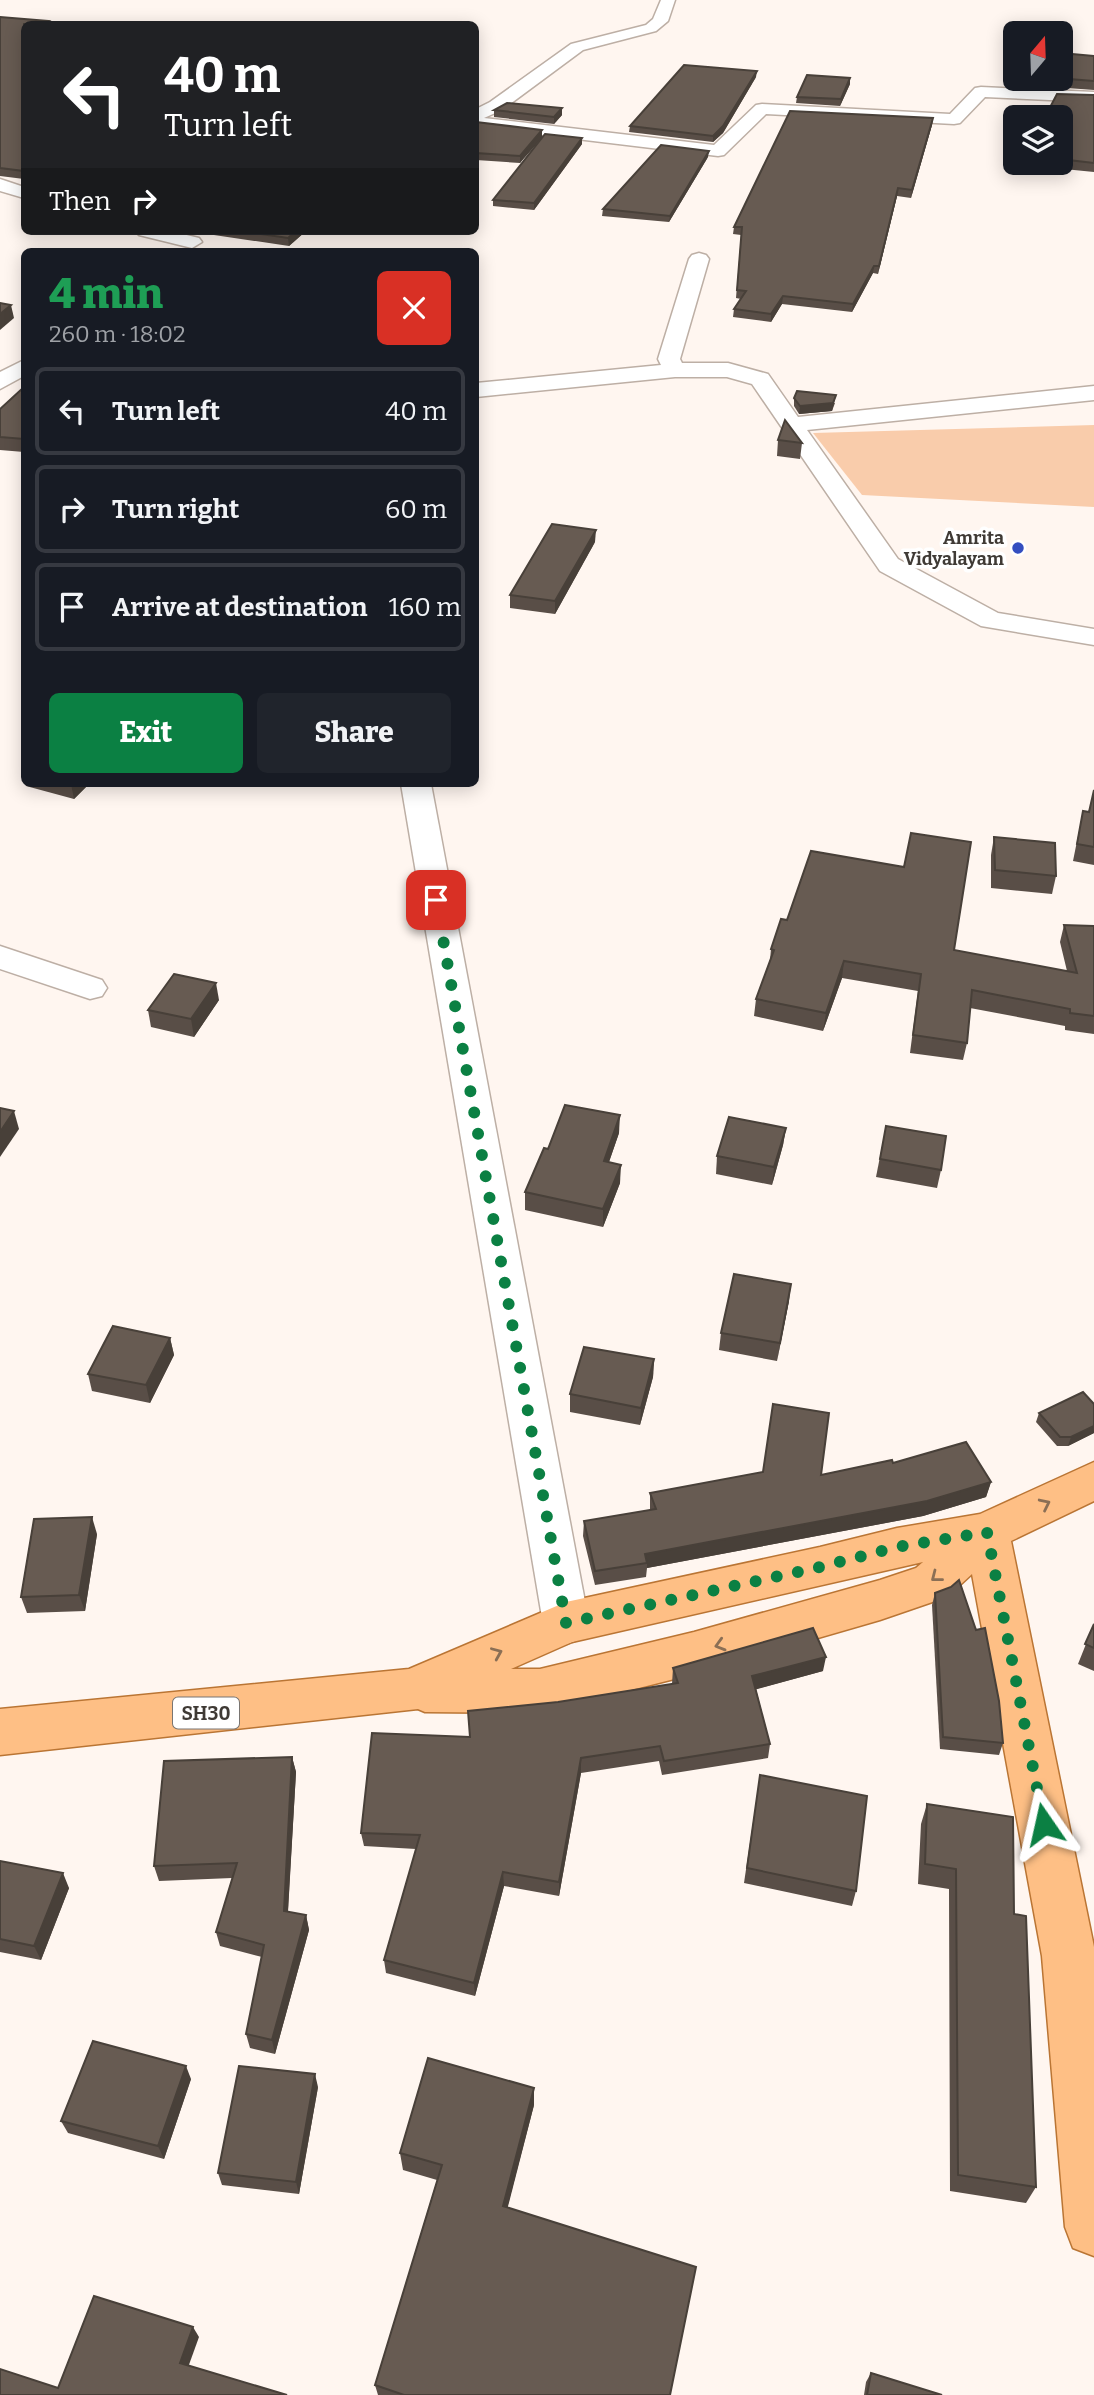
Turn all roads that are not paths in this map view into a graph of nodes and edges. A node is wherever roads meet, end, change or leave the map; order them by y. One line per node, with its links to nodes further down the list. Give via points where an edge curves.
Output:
1 (668, 0): 3 (street, via 660,21 651,28 577,47)
2 (1094, 97): 4 (street, via 981,92 954,118 762,109 718,150)
3 (479, 114)
4 (479, 122)
5 (163, 235): 6 (street)
6 (194, 242)
7 (699, 259): 9 (street, via 670,359)
8 (21, 369): 10 (street)
9 (675, 370): 11 (street); 13 (street, via 728,370 760,379)
10 (0, 382)
11 (479, 390)
12 (1094, 393): 13 (street)
13 (793, 425): 14 (street, via 889,565 991,620)
14 (1094, 637)
15 (417, 787): 20 (street)
16 (0, 957): 17 (street)
17 (90, 988)
18 (1094, 1480): 19 (main road, SH30, one-way to 18)
19 (987, 1532): 20 (main road, SH30, via 897,1547); 21 (main road, one-way to 21, via 931,1583 694,1653 540,1691); 23 (main road, via 1069,1956)
20 (566, 1623): 21 (main road, SH30, one-way to 20)
21 (412, 1690): 22 (main road, SH30)
22 (0, 1732)
23 (1094, 2227)

